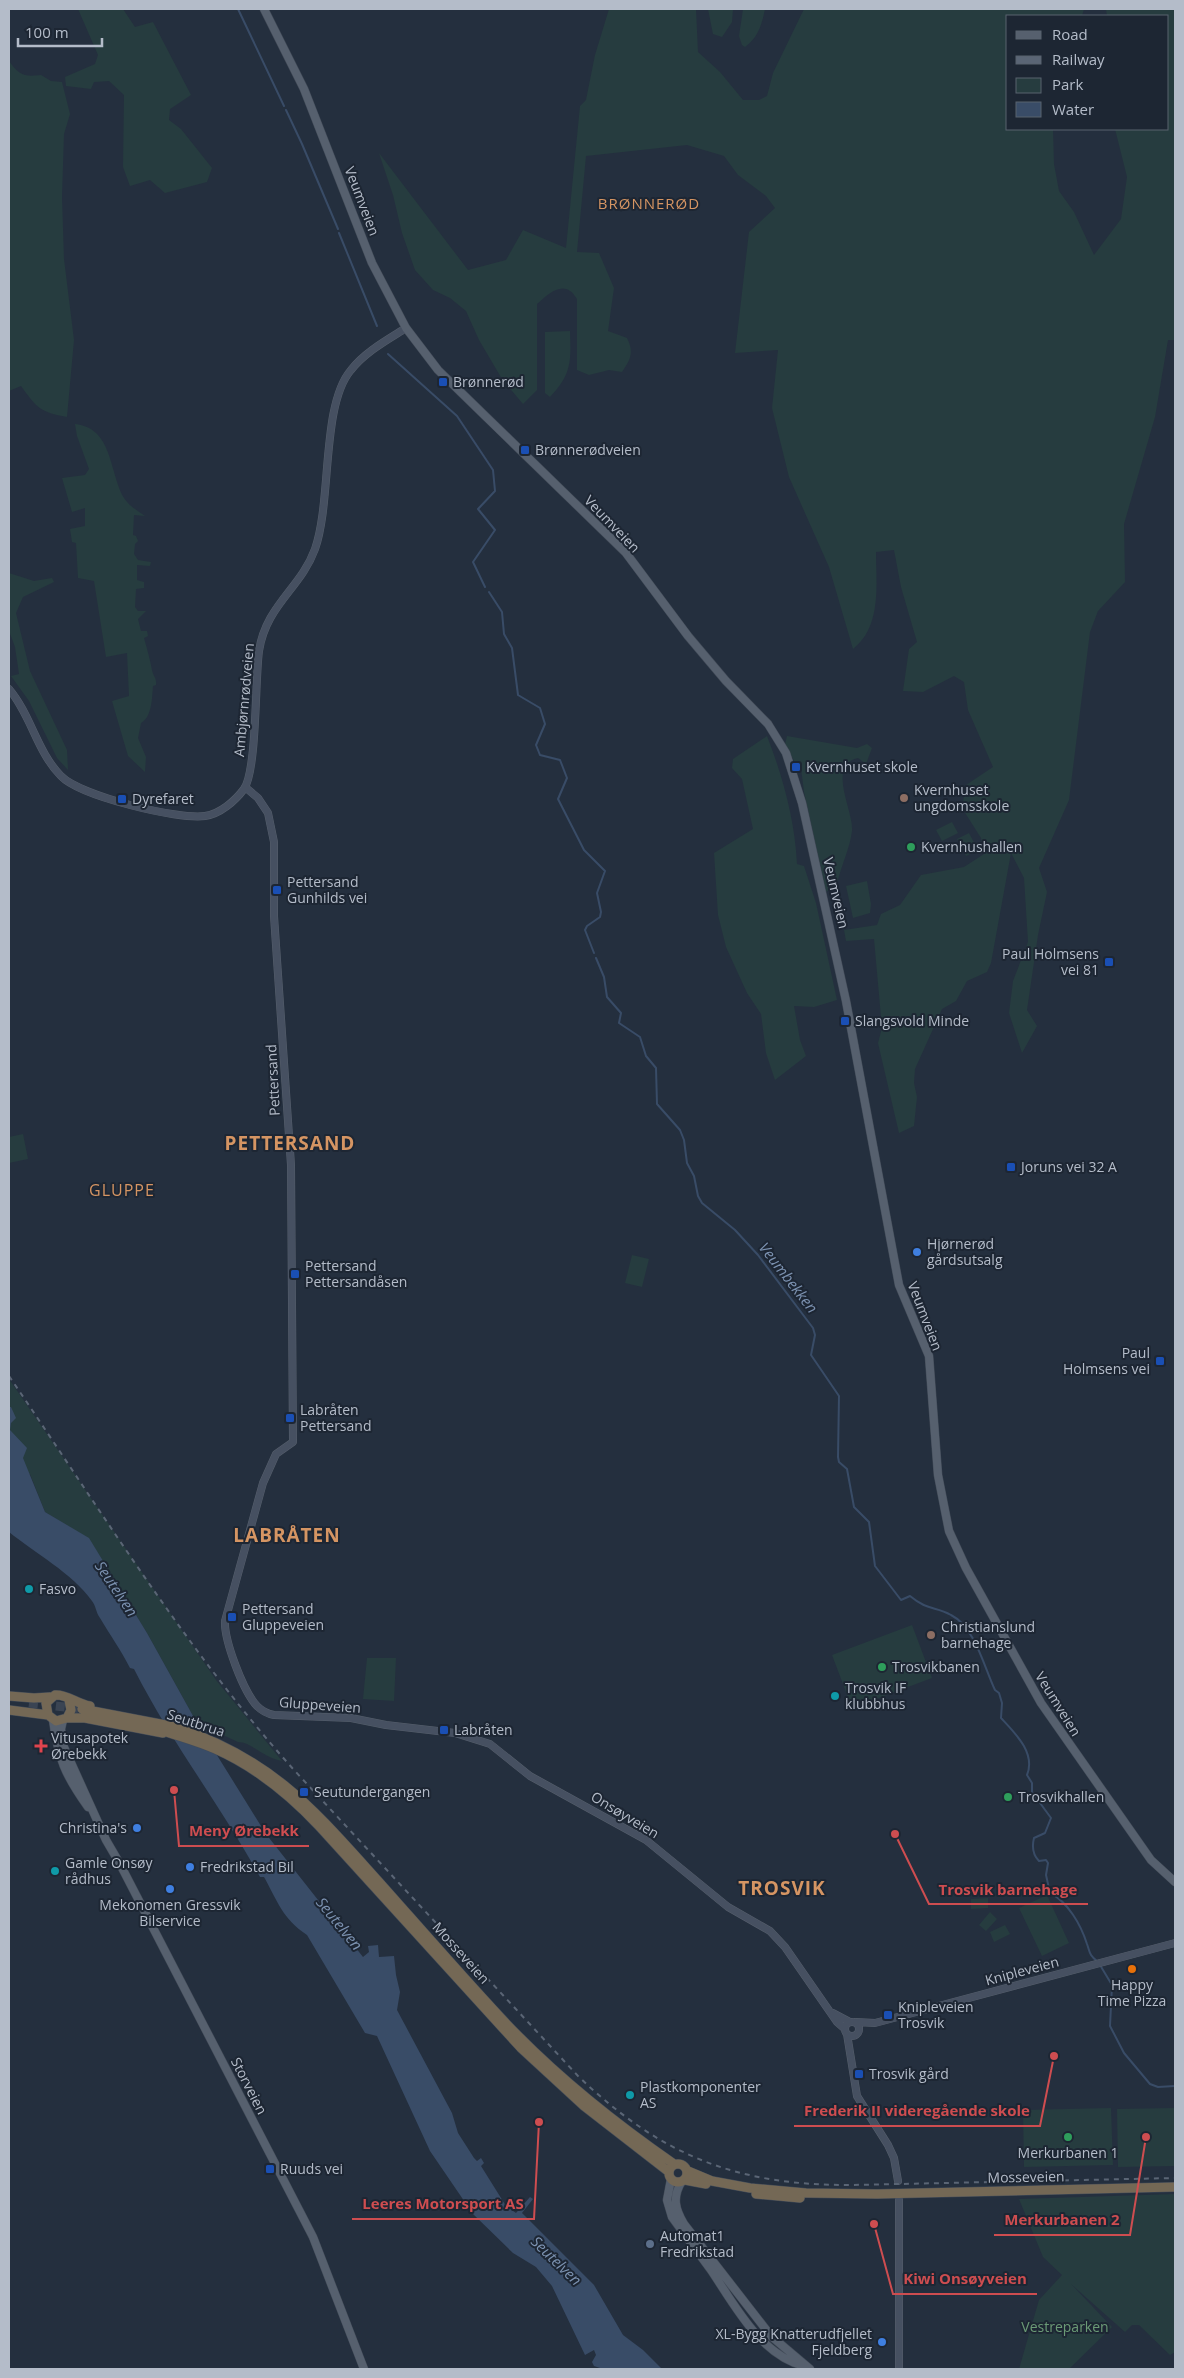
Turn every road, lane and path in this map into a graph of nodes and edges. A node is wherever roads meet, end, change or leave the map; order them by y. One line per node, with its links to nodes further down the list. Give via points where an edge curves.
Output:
1 (264, 9): 2 (main road, Veumveien, via 304,89 372,263)
2 (406, 328): 4 (street, Ambjørnrødveien, via 360,360 338,394 323,514 315,549 306,568 272,612 259,649 251,769); 17 (main road, Veumveien, via 438,370 626,553 700,650 768,724 786,753 802,803 844,991 899,1285 928,1356 938,1475 950,1532 966,1568 1041,1703 1151,1860)
3 (9, 689): 4 (street, via 54,768 83,791 194,817 214,814)
4 (246, 787): 5 (street, Pettersand, via 268,813 274,842 274,916 290,1157 293,1442 276,1454 263,1483)
5 (225, 1620): 15 (street, Gluppeveien, via 235,1661 251,1698 263,1711 274,1715 351,1718)
6 (9, 1696): 7 (highway)
7 (50, 1697): 8 (highway, via 60,1694); 13 (highway, via 45,1706)
8 (69, 1700): 13 (highway, via 72,1708); 14 (highway)
9 (9, 1701): 10 (highway, via 29,1705)
10 (9, 1705)
11 (9, 1710): 13 (highway)
12 (82, 1711): 14 (highway)
13 (58, 1718): 14 (highway); 31 (main road, Storveien, via 56,1742 63,1766 97,1821 313,2237)
14 (147, 1724): 16 (highway, Seutbrua, via 174,1730)
15 (386, 1725): 19 (street, Onsøyveien, via 455,1733 482,1740 530,1776 646,1840 728,1907 776,1936)
16 (237, 1756): 25 (highway, Mosseveien, via 274,1776 313,1809 548,2066)
17 (1175, 1882)
18 (1175, 1944): 21 (street, Knipleveien)
19 (833, 2013): 20 (street, Onsøyveien); 22 (street, Onsøyveien)
20 (853, 2022): 21 (street, Knipleveien); 22 (street); 23 (street, via 860,2027)
21 (875, 2022): 23 (street, Knipleveien)
22 (846, 2032): 23 (street, via 851,2036); 24 (street, Onsøyveien)
23 (858, 2033): 24 (street, Onsøyveien)
24 (851, 2054): 27 (street, Onsøyveien, via 857,2096 888,2145)
25 (671, 2172): 26 (highway, via 678,2182); 26 (highway, Mosseveien, via 684,2165); 30 (main road, via 667,2200 672,2217 766,2344)
26 (685, 2177): 28 (highway, Mosseveien, via 749,2194 784,2197); 30 (main road, via 675,2200 684,2224 771,2336)
27 (898, 2181)
28 (1175, 2187)
29 (899, 2200): 32 (street)
30 (807, 2367)
31 (364, 2369)
32 (899, 2369)

